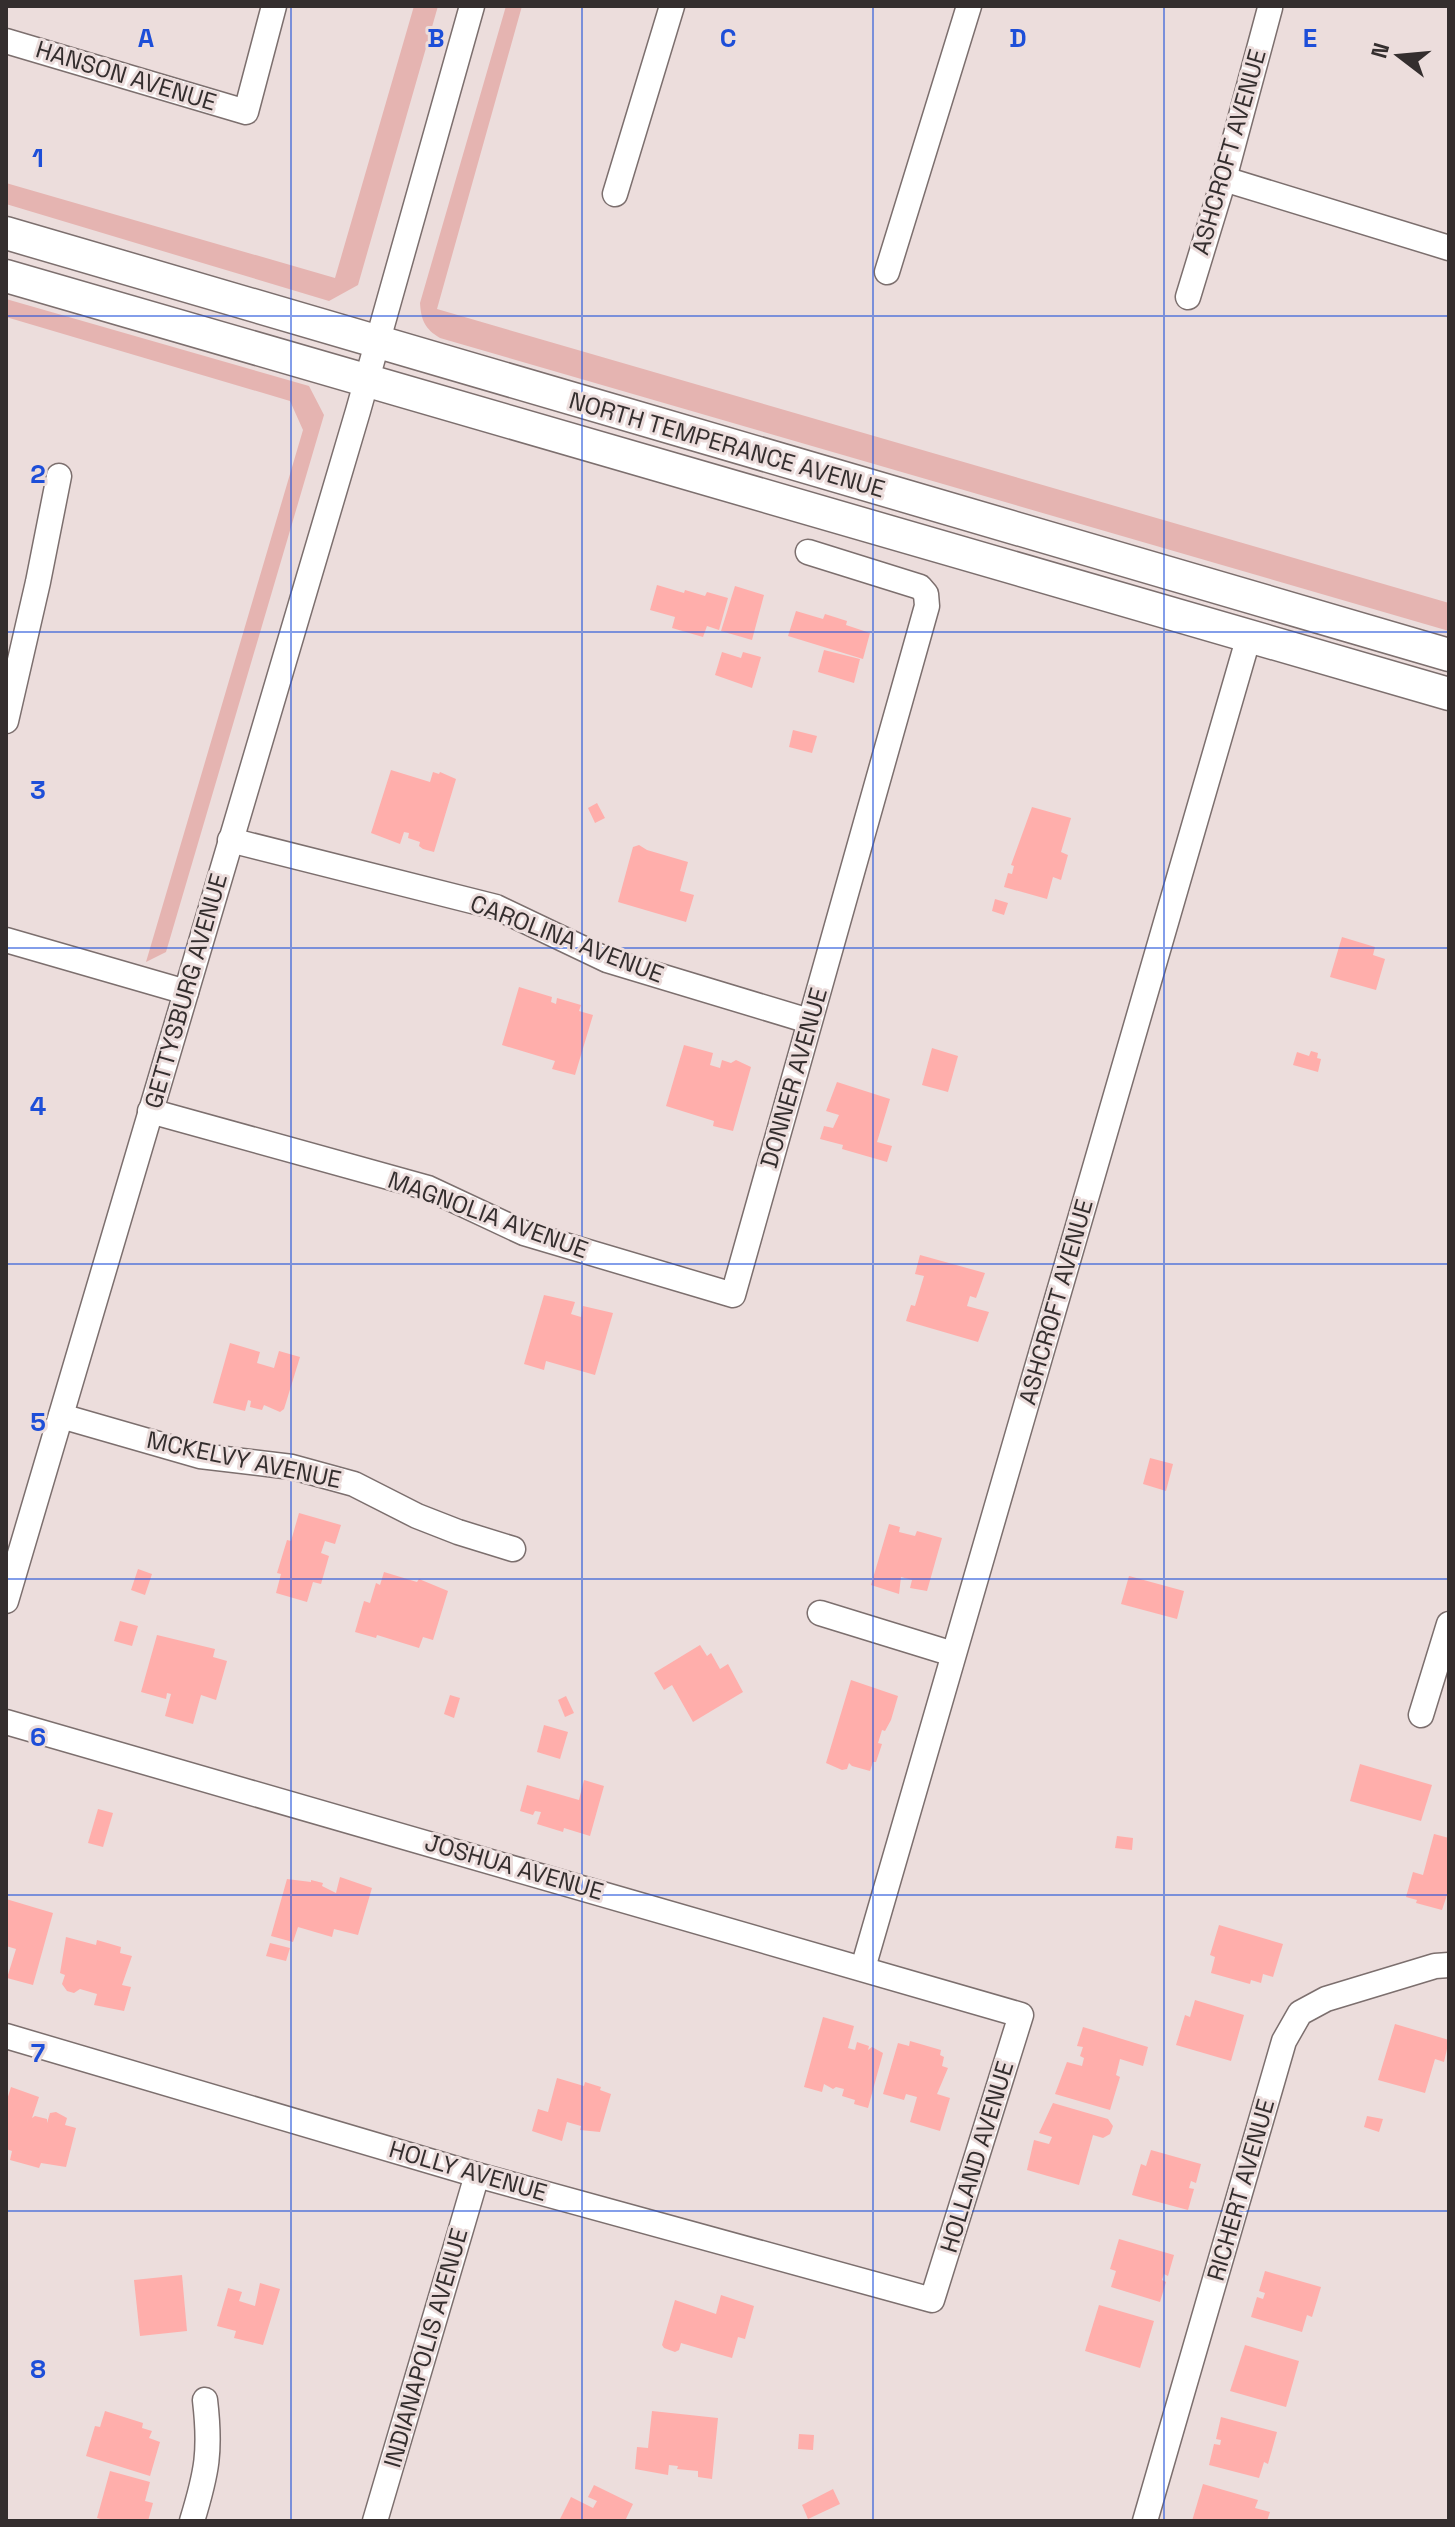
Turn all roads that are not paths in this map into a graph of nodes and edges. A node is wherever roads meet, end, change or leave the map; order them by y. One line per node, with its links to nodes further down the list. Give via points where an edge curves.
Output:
1 (274, 6): 6 (street, HANSON AVENUE, via 246,112)
2 (472, 6): 14 (street, GETTYSBURG AVENUE)
3 (672, 6): 8 (street)
4 (969, 6): 11 (street)
5 (1270, 8): 7 (street, ASHCROFT AVENUE)
6 (6, 41)
7 (1224, 179): 10 (street); 13 (street, ASHCROFT AVENUE)
8 (615, 194)
9 (6, 233): 14 (main road, NORTH TEMPERANCE AVENUE)
10 (1449, 248)
11 (887, 272)
12 (6, 276): 15 (main road, NORTH TEMPERANCE AVENUE)
13 (1188, 297)
14 (377, 343): 15 (street, GETTYSBURG AVENUE); 19 (main road, NORTH TEMPERANCE AVENUE)
15 (366, 381): 18 (main road, NORTH TEMPERANCE AVENUE); 22 (street, GETTYSBURG AVENUE)
16 (59, 476): 21 (street)
17 (808, 552): 25 (street, DONNER AVENUE, via 920,587 927,606)
18 (1249, 636): 20 (main road, NORTH TEMPERANCE AVENUE); 33 (street, ASHCROFT AVENUE)
19 (1449, 655)
20 (1449, 694)
21 (6, 721)
22 (230, 840): 24 (street, GETTYSBURG AVENUE); 25 (street, CAROLINA AVENUE, via 496,907 607,960)
23 (6, 940): 24 (street)
24 (186, 992): 26 (street, GETTYSBURG AVENUE)
25 (809, 1021): 27 (street, DONNER AVENUE)
26 (150, 1111): 27 (street, MAGNOLIA AVENUE, via 428,1188 524,1233); 28 (street, GETTYSBURG AVENUE)
27 (733, 1295)
28 (61, 1416): 29 (street, MCKELVY AVENUE, via 200,1456 292,1467 354,1484 417,1516); 30 (street, GETTYSBURG AVENUE)
29 (513, 1549)
30 (6, 1601)
31 (820, 1613): 33 (street)
32 (1449, 1624): 34 (street)
33 (953, 1654): 37 (street, ASHCROFT AVENUE)
34 (1421, 1715)
35 (6, 1722): 37 (street, JOSHUA AVENUE)
36 (1449, 1965): 45 (street, RICHERT AVENUE, via 1326,1999 1300,2013 1284,2041)
37 (863, 1968): 38 (street, JOSHUA AVENUE)
38 (1021, 2015): 41 (street, HOLLAND AVENUE)
39 (6, 2036): 40 (street, HOLLY AVENUE)
40 (477, 2175): 41 (street, HOLLY AVENUE); 44 (street, INDIANAPOLIS AVENUE)
41 (932, 2300)
42 (205, 2400): 43 (street, via 207,2473)
43 (192, 2521)
44 (375, 2521)
45 (1145, 2521)

